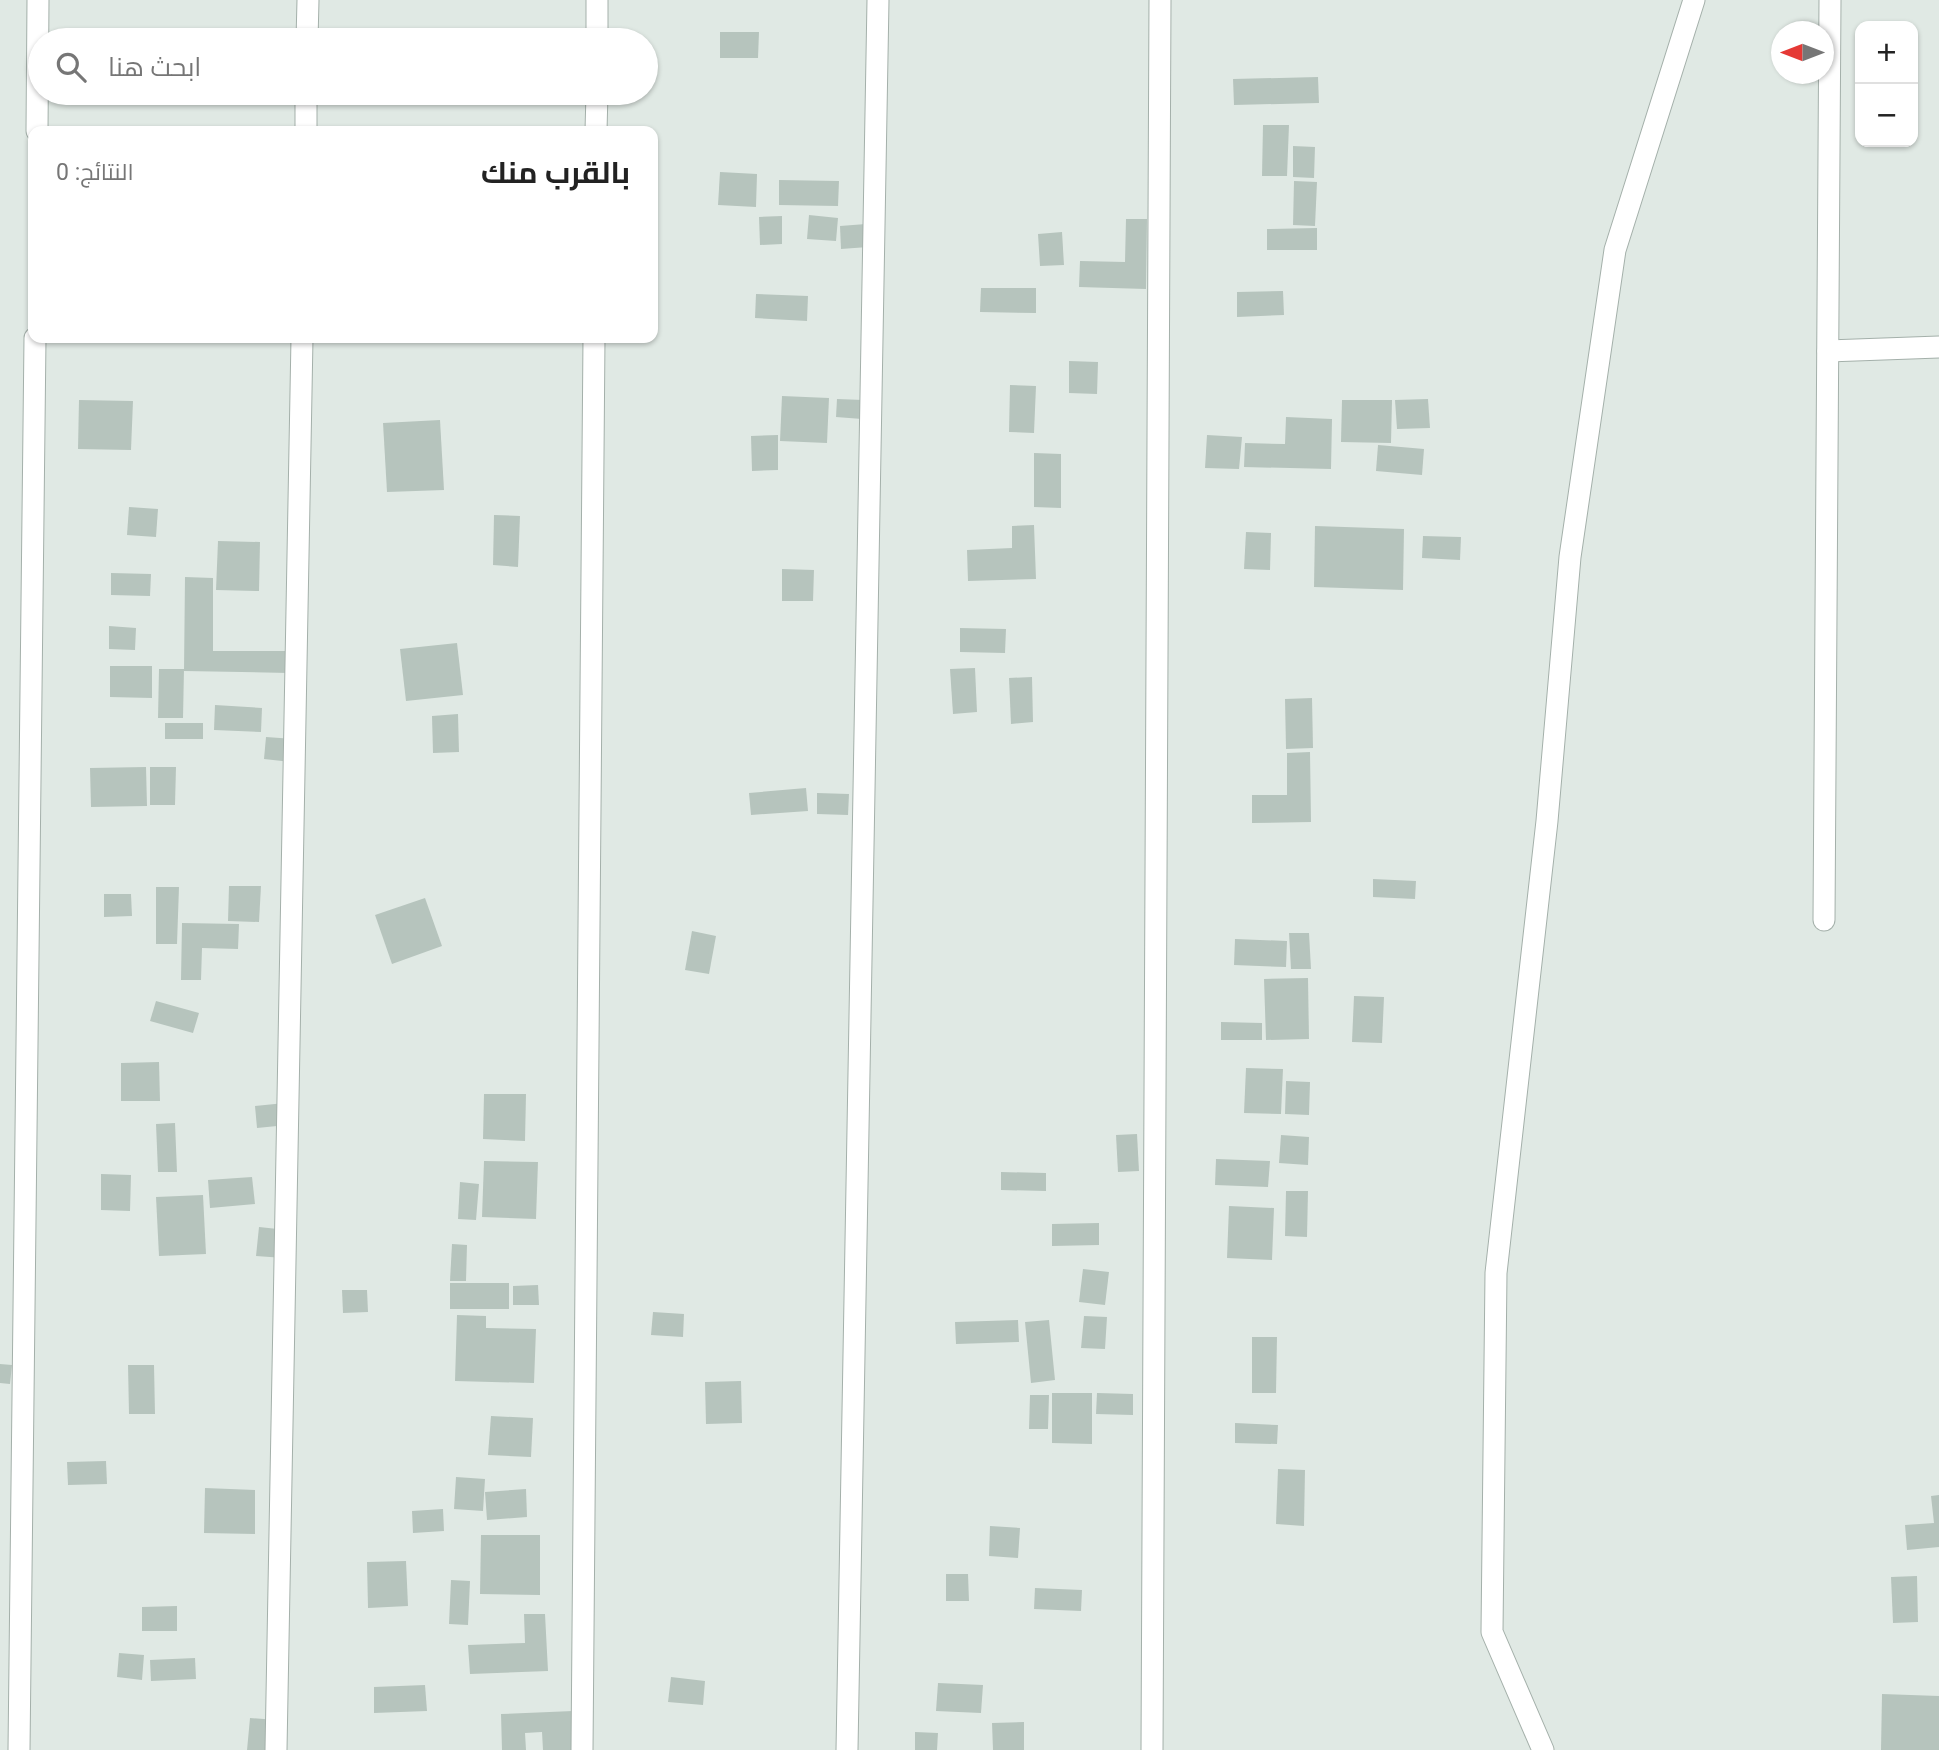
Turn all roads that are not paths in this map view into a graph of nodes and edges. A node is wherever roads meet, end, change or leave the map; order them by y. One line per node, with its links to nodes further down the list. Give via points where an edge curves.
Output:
1 (38, 0): 8 (street)
2 (308, 0): 9 (street)
3 (597, 0): 10 (street)
4 (878, 0): 26 (street)
5 (1160, 0): 27 (street)
6 (1694, 0): 28 (street, via 1615,250 1570,557 1547,821 1496,1273 1492,1632)
7 (1830, 0): 21 (street)
8 (38, 28)
9 (307, 28)
10 (597, 28)
11 (37, 105): 14 (street)
12 (306, 105): 15 (street)
13 (597, 105): 16 (street)
14 (37, 126)
15 (306, 126)
16 (596, 126)
17 (35, 343): 23 (street)
18 (302, 343): 24 (street)
19 (594, 343): 25 (street)
20 (1939, 347): 21 (street)
21 (1828, 351): 22 (street)
22 (1824, 920)
23 (19, 1750)
24 (276, 1750)
25 (582, 1750)
26 (847, 1750)
27 (1152, 1750)
28 (1544, 1750)

